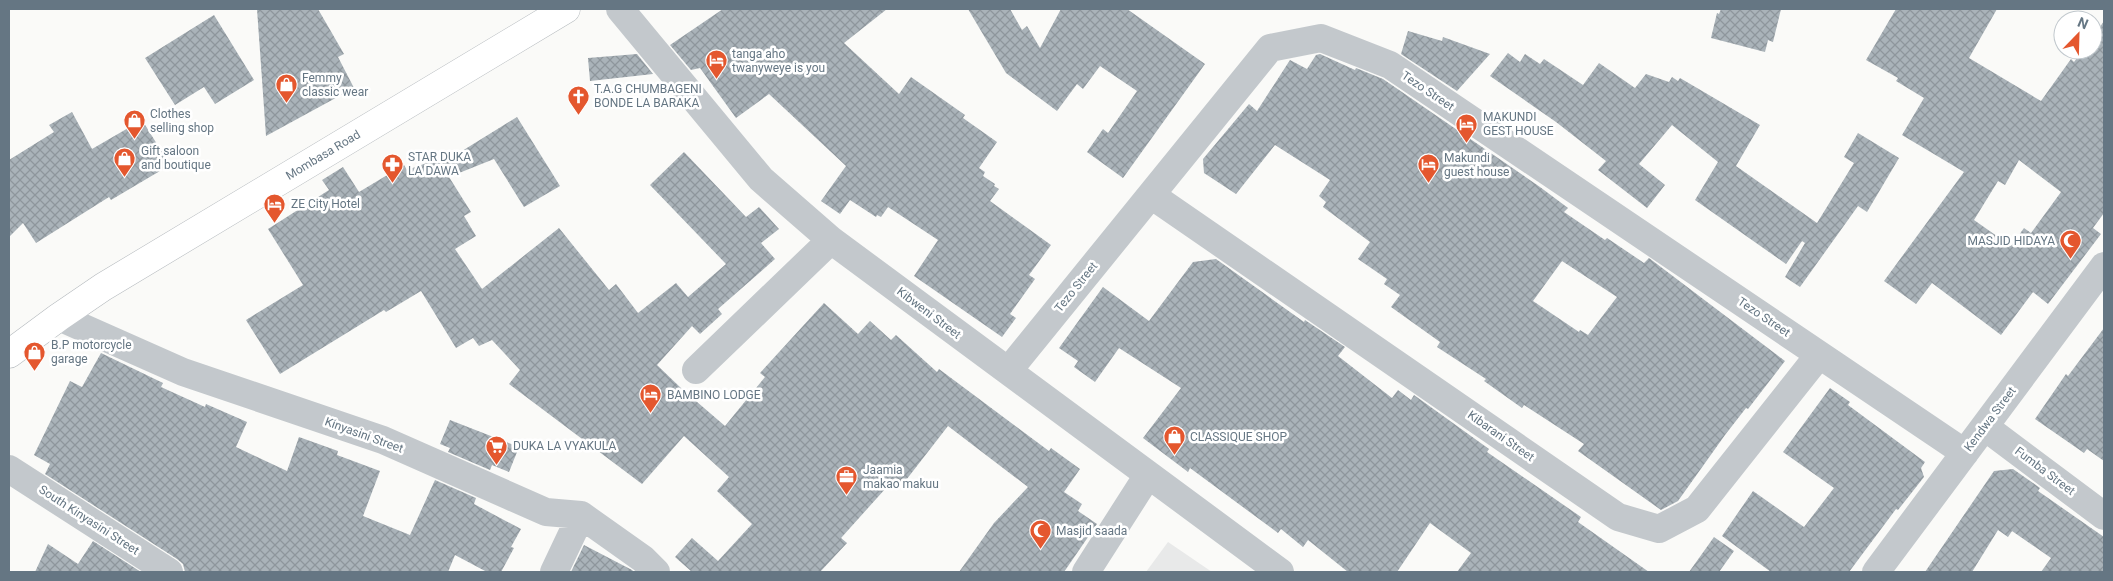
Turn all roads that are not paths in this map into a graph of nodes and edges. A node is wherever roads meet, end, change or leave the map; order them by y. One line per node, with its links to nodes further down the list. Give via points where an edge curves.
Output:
1 (566, 9): 6 (highway, Mombasa Road)
2 (620, 9): 4 (street, Kibweni Street, via 761,179)
3 (1151, 195): 8 (street, Tezo Street, via 1270,48 1321,38 1390,65); 8 (street, Kibarani Street, via 1618,517 1658,529 1697,509); 10 (street, Tezo Street)
4 (831, 240): 9 (street); 10 (street, Kibweni Street)
5 (2104, 266): 11 (street, Kendwa Street)
6 (59, 316): 7 (highway, Mombasa Road); 15 (street, Kinyasini Street, via 183,372 383,440 546,512)
7 (9, 354)
8 (1819, 355): 12 (street, Tezo Street)
9 (696, 370)
10 (1008, 371): 14 (street, Kibweni Street)
11 (1985, 427): 12 (street, Kendwa Street); 16 (street, Fumba Street)
12 (1965, 453): 22 (street, Kendwa Street)
13 (9, 468): 17 (street, South Kinyasini Street)
14 (1148, 475): 20 (street); 21 (street, Kibweni Street)
15 (581, 515): 18 (street); 19 (street)
16 (2104, 516)
17 (169, 572)
18 (554, 572)
19 (656, 572)
20 (1086, 572)
21 (1280, 572)
22 (1876, 572)

